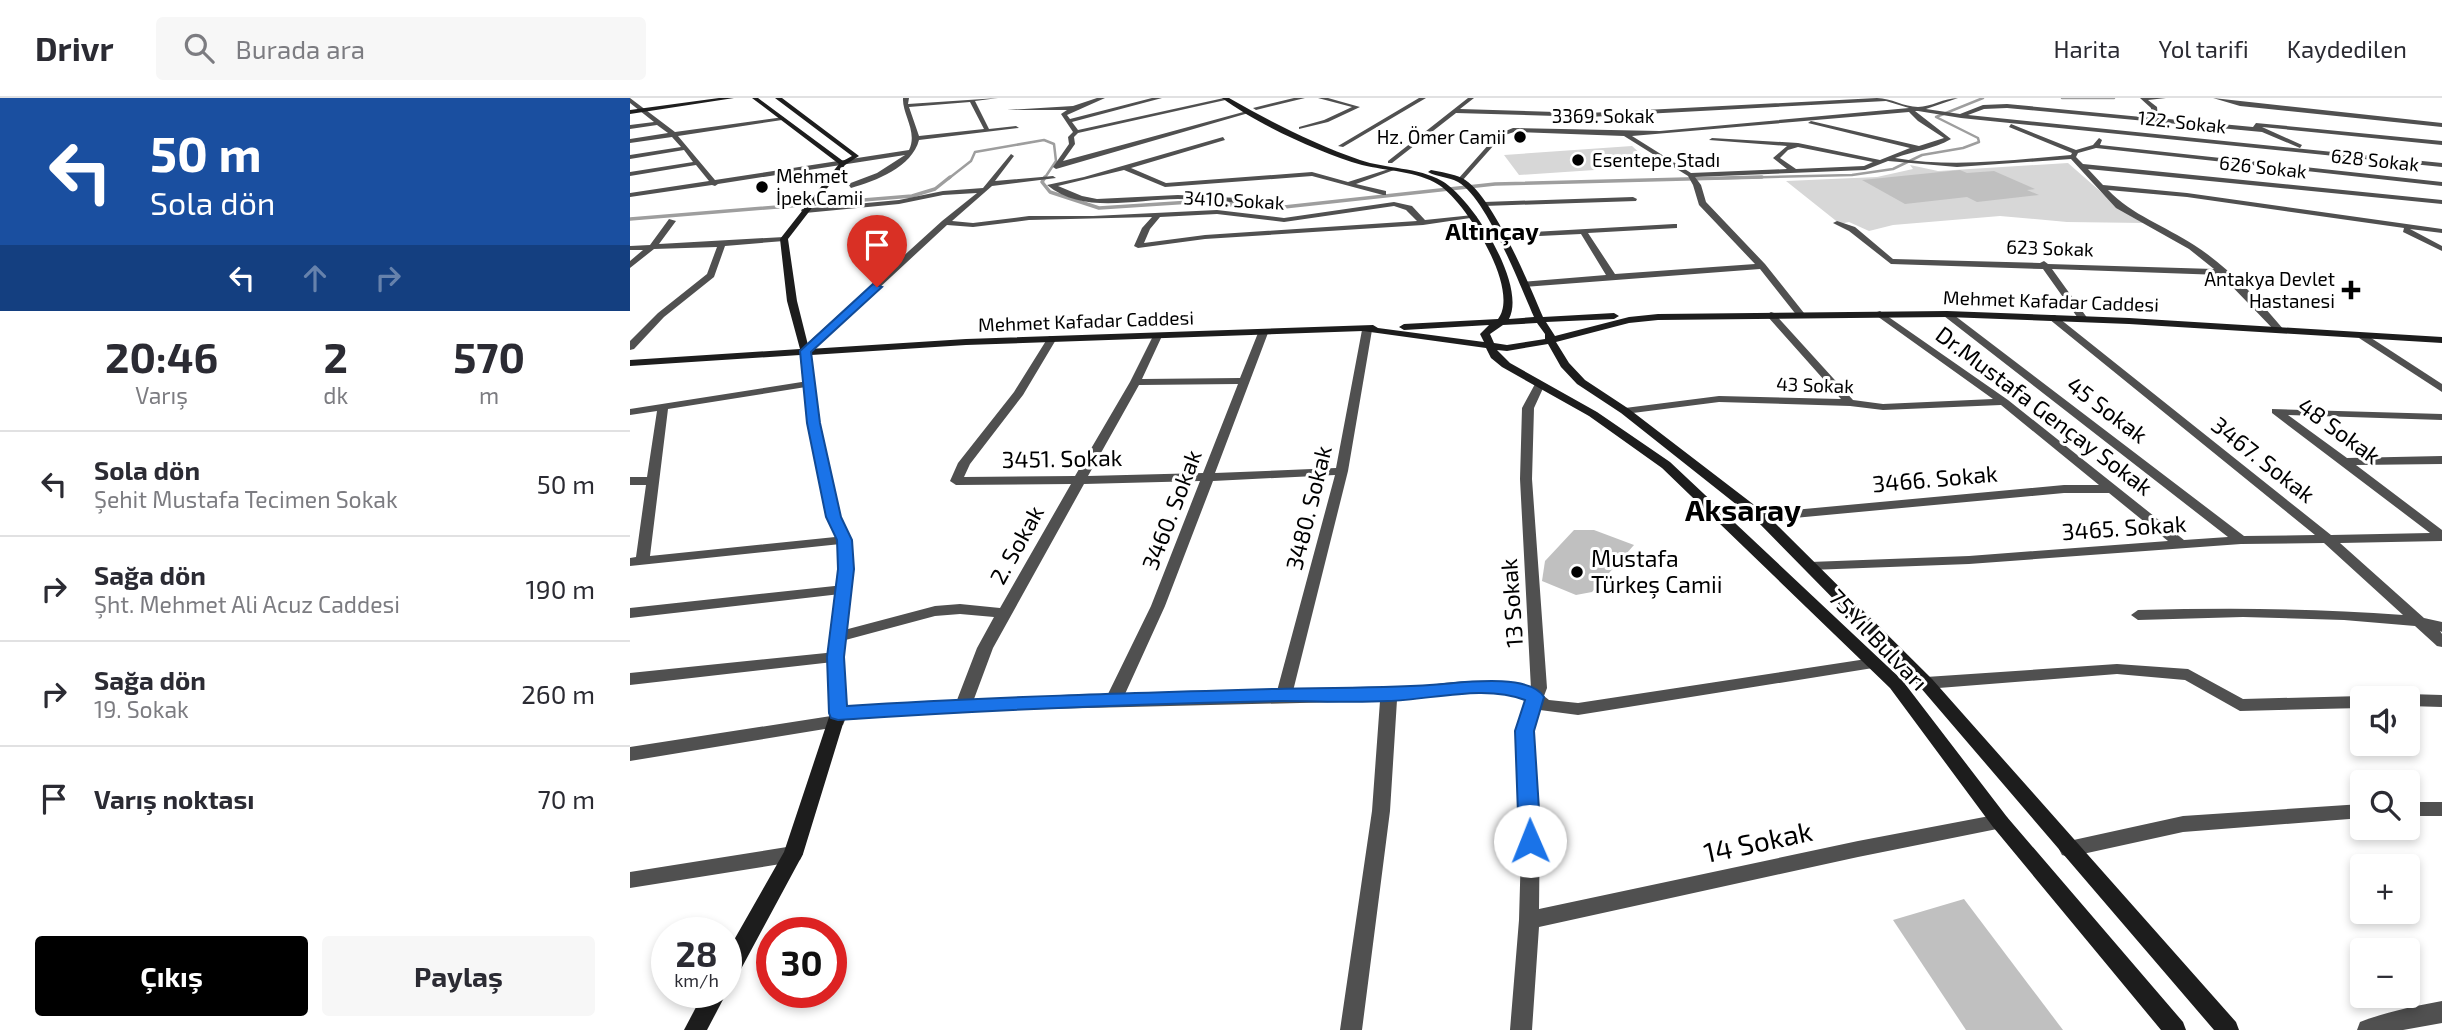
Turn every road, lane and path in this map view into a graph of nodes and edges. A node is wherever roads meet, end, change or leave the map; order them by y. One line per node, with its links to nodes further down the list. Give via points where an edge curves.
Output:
1 (731, 98): 28 (main road)
2 (755, 98): 39 (main road)
3 (778, 98): 35 (main road)
4 (997, 98): 18 (street); 29 (street)
5 (1102, 98): 24 (street)
6 (1158, 98): 25 (street)
7 (1237, 98): 30 (main road)
8 (1302, 98): 30 (street)
9 (1321, 98): 52 (street, via 1357,107)
10 (1423, 98): 70 (street)
11 (1471, 98): 32 (street)
12 (1927, 98): 22 (street)
13 (1955, 98): 22 (street)
14 (2163, 98): 45 (street, via 2142,99 2154,107)
15 (2216, 98): 47 (street)
16 (1226, 99): 30 (main road); 36 (street)
17 (1883, 99): 23 (street); 31 (street)
18 (972, 100): 20 (street); 53 (street)
19 (630, 101): 28 (street)
20 (905, 102): 62 (street)
21 (1706, 103): 26 (street)
22 (1931, 105): 31 (street)
23 (1752, 106): 26 (street); 44 (street)
24 (1074, 108): 29 (street); 42 (street, via 1064,114)
25 (1121, 108): 36 (street); 42 (street)
26 (1713, 108): 27 (street)
27 (1695, 109): 34 (street); 37 (street)
28 (644, 110): 33 (main road); 46 (street)
29 (1010, 110): 50 (street)
30 (1253, 110): 52 (main road); 83 (street); 85 (main road, via 1337,153)
31 (1914, 110): 38 (street, 122. Sokak); 40 (street, 3369. Sokak); 73 (street, via 1922,123 1948,136 1943,142)
32 (1454, 111): 34 (street); 85 (street)
33 (630, 112)
34 (1588, 114): 58 (street)
35 (803, 115): 39 (main road); 81 (main road, via 856,156)
36 (1156, 115): 51 (street)
37 (1704, 115)
38 (1961, 116): 41 (street, 122. Sokak); 45 (street, via 1983,107 2007,106)
39 (782, 118): 60 (street); 81 (main road)
40 (1796, 120): 44 (street, 3369. Sokak); 73 (street)
41 (1997, 120): 54 (street, 122. Sokak, via 2071,131); 76 (street)
42 (1069, 121): 56 (street)
43 (1713, 121): 49 (street)
44 (1780, 121): 49 (street, 3369. Sokak)
45 (2155, 121): 55 (street)
46 (657, 123): 48 (street); 60 (street)
47 (2442, 125)
48 (630, 127)
49 (1722, 127): 59 (street, 3369. Sokak)
50 (1016, 128): 53 (street); 61 (street)
51 (1102, 128): 56 (street); 57 (street)
52 (1301, 128): 70 (main road)
53 (987, 130): 62 (street)
54 (2105, 130): 71 (street); 75 (street, 122. Sokak)
55 (2262, 130): 67 (street, via 2256,125); 75 (street)
56 (1076, 132): 68 (street)
57 (1114, 132)
58 (1601, 133): 59 (street, 3369. Sokak); 88 (street, 3369. Sokak, via 1513,130 1500,135)
59 (1625, 134): 91 (street)
60 (674, 135): 65 (street); 72 (street)
61 (1018, 137)
62 (917, 138): 74 (street)
63 (1223, 139): 87 (street)
64 (1712, 140): 69 (street)
65 (630, 141)
66 (1085, 141): 68 (street)
67 (2442, 143)
68 (1072, 144): 83 (street)
69 (1798, 145): 79 (street); 89 (street, via 1776,159)
70 (1341, 146): 85 (main road)
71 (2096, 146): 76 (street); 82 (street, 628 Sokak)
72 (687, 148): 78 (street); 80 (street)
73 (1920, 148): 79 (street)
74 (910, 152): 81 (street); 100 (street, via 887,171)
75 (2317, 153): 84 (street, 122. Sokak)
76 (2074, 155): 79 (street, via 1957,167); 86 (street)
77 (1011, 156): 101 (street)
78 (630, 157)
79 (1886, 161): 89 (street, via 1866,168)
80 (698, 163): 90 (street); 98 (street)
81 (843, 163): 98 (street); 110 (main road)
82 (2255, 163): 96 (street); 99 (street, 628 Sokak)
83 (1056, 165): 93 (street)
84 (2442, 165)
85 (1391, 166): 92 (main road); 97 (street); 113 (main road, via 1443,185)
86 (2081, 166): 96 (street, 626 Sokak); 102 (street)
87 (1125, 168): 93 (street); 95 (street, via 1165,185)
88 (1470, 169): 92 (street, 3369. Sokak); 94 (street, 3369. Sokak)
89 (1796, 172): 91 (street)
90 (630, 174)
91 (1690, 175): 131 (street, via 1702,203)
92 (1449, 177): 94 (main road)
93 (1050, 180): 101 (street); 105 (street, via 1086,200)
94 (1462, 181): 109 (main road, 75.Yıl Bulvarı)
95 (1213, 182): 97 (street, via 1312,174); 105 (street)
96 (2259, 182): 108 (street, 626 Sokak)
97 (1351, 183): 103 (street)
98 (715, 184): 104 (street)
99 (2442, 184)
100 (851, 186)
101 (988, 187): 110 (street); 115 (street)
102 (2102, 187): 119 (street); 132 (street, via 2119,206 2192,247)
103 (1383, 193)
104 (630, 195)
105 (1180, 197): 107 (street)
106 (1633, 199): 109 (street)
107 (1254, 201)
108 (2442, 202)
109 (1484, 204): 123 (main road, 75.Yıl Bulvarı)
110 (805, 211): 124 (main road)
111 (1160, 213): 112 (street, 3410. Sokak, via 1217,212 1284,220); 115 (street, 3410. Sokak); 120 (street, via 1138,246)
112 (1309, 217): 116 (street, 3410. Sokak, via 1394,204 1409,208); 120 (street)
113 (1473, 217): 116 (street); 143 (main road, via 1506,288 1508,307)
114 (672, 221): 126 (street)
115 (945, 223): 154 (street)
116 (1423, 223): 120 (street)
117 (1837, 223): 129 (street, 623 Sokak, via 1852,229 1891,261)
118 (1674, 226): 121 (street)
119 (2398, 226): 122 (street); 128 (street)
120 (1314, 230)
121 (1583, 231): 123 (street); 133 (street)
122 (2442, 231)
123 (1501, 236): 134 (main road, 75.Yıl Bulvarı)
124 (784, 239): 125 (street); 154 (main road, via 792,301)
125 (722, 244): 126 (street); 153 (street, via 711,275)
126 (653, 246): 127 (street); 130 (street)
127 (630, 248)
128 (2442, 249)
129 (2045, 264): 132 (street, 623 Sokak); 141 (street)
130 (630, 265)
131 (1762, 266): 133 (street); 138 (street)
132 (2223, 272): 145 (street)
133 (1612, 277): 134 (street)
134 (1524, 284): 142 (main road, 75.Yıl Bulvarı)
135 (1880, 314): 136 (main road, Mehmet Kafadar Caddesi); 138 (main road, Mehmet Kafadar Caddesi); 162 (street, Dr.Mustafa Gençay Sokak)
136 (1947, 314): 140 (main road, Mehmet Kafadar Caddesi); 179 (street, 45 Sokak)
137 (1771, 315): 138 (main road, Mehmet Kafadar Caddesi); 139 (main road, Mehmet Kafadar Caddesi); 161 (street)
138 (1801, 315)
139 (1658, 317): 142 (main road, Mehmet Kafadar Caddesi); 150 (main road, Mehmet Kafadar Caddesi)
140 (2052, 317): 141 (main road, Mehmet Kafadar Caddesi); 177 (street, 3467. Sokak)
141 (2083, 318): 145 (main road, Mehmet Kafadar Caddesi)
142 (1540, 321): 143 (main road, Mehmet Kafadar Caddesi); 150 (main road, 75.Yıl Bulvarı)
143 (1501, 323): 144 (main road, Mehmet Kafadar Caddesi); 152 (main road, via 1485,334)
144 (1367, 330): 146 (main road, Mehmet Kafadar Caddesi); 152 (main road, Mehmet Kafadar Caddesi); 169 (street, 3480. Sokak)
145 (2279, 330): 148 (main road, Mehmet Kafadar Caddesi)
146 (1263, 333): 147 (main road, Mehmet Kafadar Caddesi); 156 (street, 3460. Sokak)
147 (1157, 336): 149 (main road, Mehmet Kafadar Caddesi); 157 (street, 2. Sokak)
148 (2362, 336): 151 (main road, Mehmet Kafadar Caddesi); 160 (street)
149 (1052, 338): 154 (main road, Mehmet Kafadar Caddesi); 171 (street, 3451. Sokak, via 956,481)
150 (1550, 340): 152 (main road, Mehmet Kafadar Caddesi); 164 (main road, 75.Yıl Bulvarı, via 1564,365 1581,382)
151 (2442, 340)
152 (1489, 346): 159 (main road, 75.Yıl Bulvarı, via 1506,365)
153 (630, 347)
154 (805, 351): 155 (main road, Mehmet Kafadar Caddesi); 158 (main road)
155 (630, 363)
156 (1243, 381): 157 (street); 170 (street, 3460. Sokak)
157 (1135, 383): 171 (street, 2. Sokak)
158 (808, 384): 163 (street); 178 (main road, via 834,517)
159 (1540, 384): 192 (main road, 75.Yıl Bulvarı, via 1666,465); 197 (street, 13 Sokak, via 1528,408 1527,479 1539,688)
160 (2442, 389)
161 (1850, 402): 162 (street, 43 Sokak, via 1909,407); 164 (street, 43 Sokak, via 1720,399)
162 (2004, 402): 174 (street, Dr.Mustafa Gençay Sokak)
163 (663, 406): 165 (street); 173 (street)
164 (1625, 411): 175 (main road, 75.Yıl Bulvarı)
165 (630, 412)
166 (2442, 417): 168 (street, 48 Sokak, via 2276,411)
167 (2442, 460): 168 (street)
168 (2347, 462): 176 (street, 48 Sokak)
169 (1342, 471): 170 (street, 3451. Sokak); 195 (street, 3480. Sokak)
170 (1208, 476): 171 (street, 3451. Sokak); 198 (street, 3460. Sokak, via 1158,606)
171 (1077, 480): 184 (street, 2. Sokak)
172 (630, 481): 173 (street)
173 (653, 481): 181 (street)
174 (2113, 489): 175 (street, 3466. Sokak); 180 (street, Dr.Mustafa Gençay Sokak)
175 (1760, 517): 182 (main road, 75.Yıl Bulvarı)
176 (2442, 536): 177 (street, 3465. Sokak)
177 (2326, 537): 179 (street, 3465. Sokak); 187 (street, 3467. Sokak)
178 (845, 540): 181 (street); 183 (main road)
179 (2241, 540): 180 (street, 3465. Sokak)
180 (2180, 544): 182 (street, 3465. Sokak)
181 (636, 561)
182 (1810, 566): 194 (main road, 75.Yıl Bulvarı)
183 (844, 590): 185 (street); 189 (main road)
184 (1003, 612): 189 (street, via 935,611); 202 (street, 2. Sokak)
185 (630, 613)
186 (2138, 615): 187 (street, via 2243,612)
187 (2418, 621): 188 (street); 190 (street, 3467. Sokak)
188 (2442, 627)
189 (838, 637): 191 (main road)
190 (2442, 642)
191 (835, 657): 193 (street); 203 (main road)
192 (1873, 663): 197 (street, via 1578,709 1545,706); 208 (main road, 75.Yıl Bulvarı, via 1896,684)
193 (630, 679)
194 (1926, 683): 201 (street, via 2118,669 2188,675 2240,705); 209 (main road, 75.Yıl Bulvarı)
195 (1284, 695): 196 (street); 198 (street)
196 (1389, 695): 197 (street, via 1485,687 1513,688); 217 (street, via 1381,811)
197 (1535, 697): 212 (street, 13 Sokak, via 1524,731 1531,815)
198 (1114, 700): 202 (street)
199 (2420, 700): 200 (street)
200 (2442, 701)
201 (2350, 702)
202 (963, 705): 203 (street)
203 (837, 717): 204 (street); 210 (main road)
204 (630, 754)
205 (2420, 809): 206 (street)
206 (2442, 809)
207 (2350, 812): 209 (street, via 2183,824)
208 (2000, 822): 212 (street, 14 Sokak); 219 (main road, 75.Yıl Bulvarı)
209 (2070, 849): 220 (main road, 75.Yıl Bulvarı)
210 (793, 854): 211 (street); 213 (main road)
211 (630, 880)
212 (1529, 920): 218 (street, 13 Sokak)
213 (742, 946)
214 (707, 1008): 216 (main road)
215 (2442, 1012): 221 (street)
216 (695, 1030)
217 (1351, 1030)
218 (1521, 1030)
219 (2175, 1030)
220 (2228, 1030)
221 (2368, 1030)

